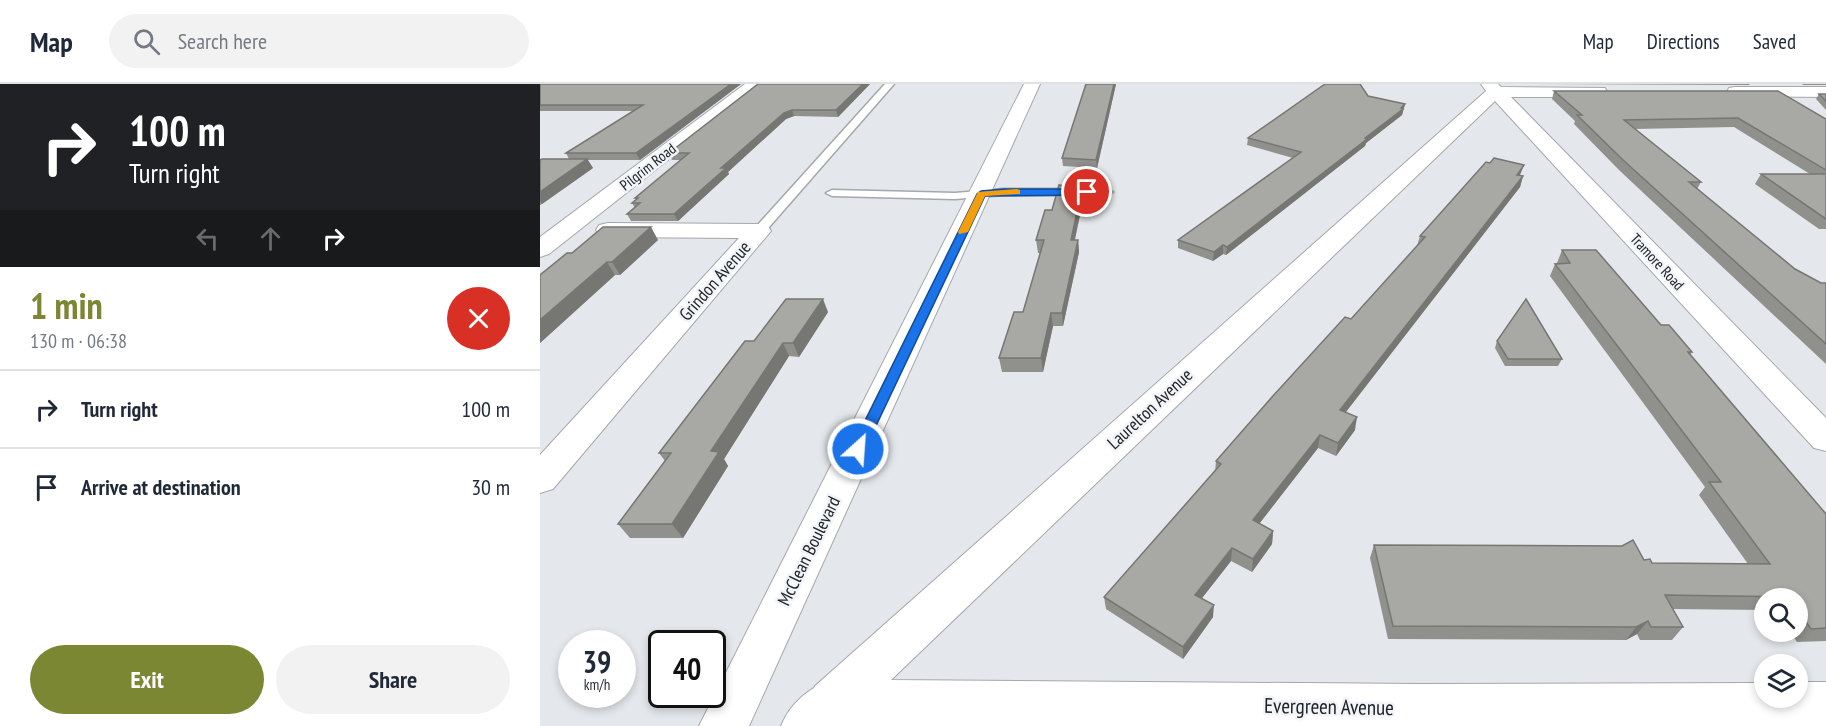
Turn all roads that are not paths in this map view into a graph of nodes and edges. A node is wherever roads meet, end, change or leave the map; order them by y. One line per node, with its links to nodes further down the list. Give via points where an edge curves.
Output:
1 (756, 84): 13 (street, Pilgrim Road)
2 (890, 84): 14 (lane, Grindon Avenue)
3 (1032, 84): 11 (street, McClean Boulevard)
4 (1489, 86): 6 (street); 16 (street, Tramore Road); 19 (street, Laurelton Avenue)
5 (1783, 88): 7 (street); 8 (street)
6 (1613, 92)
7 (1719, 92)
8 (1822, 100)
9 (1107, 192): 11 (lane)
10 (832, 193): 11 (lane)
11 (981, 194): 21 (street, McClean Boulevard)
12 (540, 230): 13 (street)
13 (565, 230): 14 (street); 15 (street, Pilgrim Road)
14 (759, 231): 17 (street, Grindon Avenue)
15 (540, 249)
16 (1826, 439)
17 (540, 479)
18 (1826, 706): 20 (street, Evergreen Avenue)
19 (819, 714): 20 (street, Evergreen Avenue)
20 (1421, 717)
21 (724, 726)

